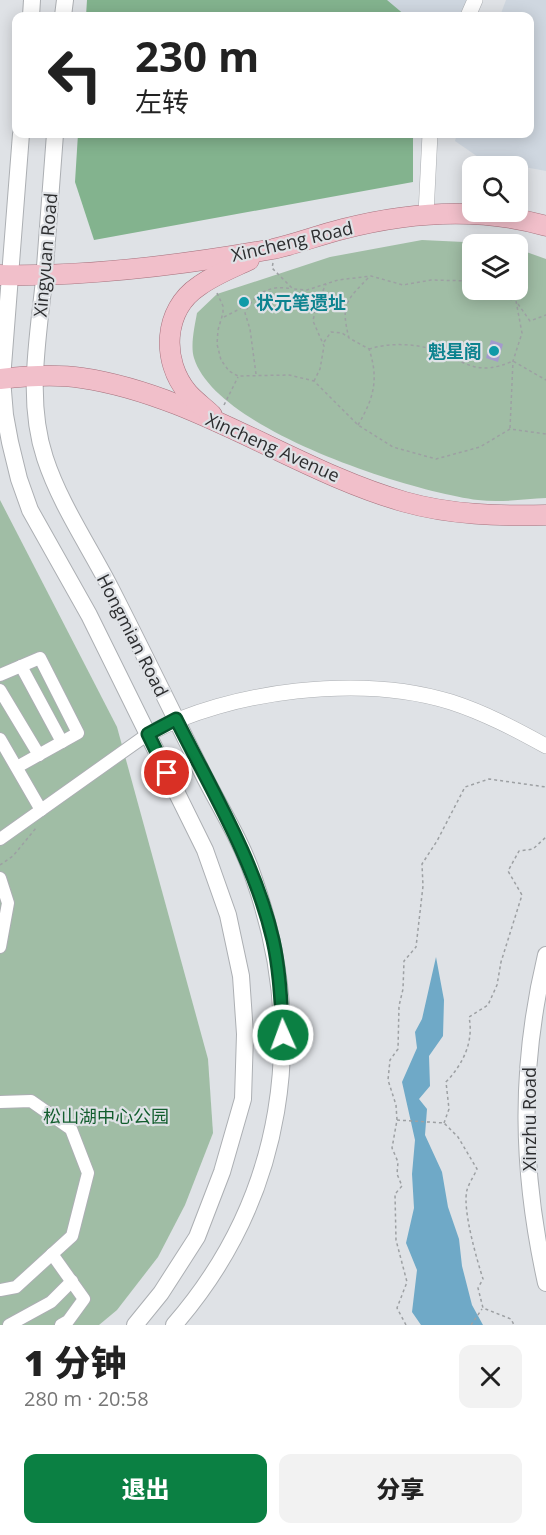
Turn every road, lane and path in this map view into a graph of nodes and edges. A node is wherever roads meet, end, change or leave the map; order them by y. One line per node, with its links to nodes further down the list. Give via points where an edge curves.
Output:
1 (21, 138): 7 (main road, Xingyuan Road)
2 (55, 138): 8 (main road, Xingyuan Road)
3 (430, 138): 4 (street)
4 (426, 214): 5 (main road, Xincheng Road, via 521,219); 6 (main road, Xincheng Road, via 390,218)
5 (546, 226)
6 (276, 248): 8 (main road, Xincheng Road, via 136,269); 10 (main road); 13 (path, via 272,268)
7 (4, 275): 8 (main road, Xincheng Road); 25 (main road, Xingyuan Road)
8 (44, 276): 23 (main road, Xingyuan Road)
9 (371, 276): 11 (path, via 403,285); 12 (path); 18 (path, via 348,298 344,318)
10 (210, 279): 17 (path, via 223,306); 28 (main road, via 180,304 170,325 170,348 175,370 188,392)
11 (462, 281)
12 (326, 284): 13 (path, via 307,290); 19 (path, via 313,321)
13 (293, 289): 15 (path, via 270,288)
14 (516, 301): 16 (path, via 530,321); 21 (path, via 522,333)
15 (249, 303): 17 (path); 22 (path, via 245,313)
16 (546, 315)
17 (222, 318): 24 (path, via 217,344 221,360)
18 (349, 338): 19 (path, via 331,332); 20 (path)
19 (323, 343): 27 (path, via 320,369)
20 (369, 349): 21 (path, via 386,344 432,349 483,369); 29 (path, via 375,368 375,388)
21 (513, 362): 26 (path); 30 (path)
22 (256, 375): 24 (path); 27 (path, via 289,375)
23 (35, 376): 25 (main road, Xincheng Avenue); 31 (main road, Xincheng Avenue, via 81,378 130,389); 37 (main road, Hongmian Road, via 38,427 56,486)
24 (238, 376): 28 (path)
25 (1, 379): 38 (main road, Hongmian Road, via 10,442 30,510 89,615)
26 (546, 380)
27 (314, 381): 29 (path)
28 (218, 418): 31 (main road)
29 (358, 425): 30 (path, via 393,447 436,459 480,447)
30 (510, 429): 32 (path)
31 (241, 433): 33 (main road, Xincheng Avenue, via 405,502 477,514)
32 (546, 434)
33 (546, 515)
34 (21, 666): 35 (street); 40 (street); 40 (street, via 40,658 78,733)
35 (0, 675)
36 (0, 690): 42 (street)
37 (176, 719): 38 (street); 41 (street, via 273,693 337,688 391,691 448,701 498,719); 64 (main road, Hongmian Road, via 252,873 273,940 284,1056 264,1166 242,1220 192,1305)
38 (148, 734): 45 (street); 63 (main road, Hongmian Road, via 205,850 228,915 241,976 245,1034 243,1099 222,1172 197,1237)
39 (0, 739): 43 (street)
40 (62, 742): 42 (street)
41 (546, 746)
42 (39, 755): 43 (street)
43 (16, 767): 45 (street)
44 (546, 786): 54 (path, via 489,779 465,787 422,864 416,947 404,961 398,1049 390,1060 388,1080)
45 (41, 810): 48 (street)
46 (36, 829): 49 (path)
47 (546, 837): 55 (path, via 532,849 519,851 508,871 522,895 497,986 488,1005 469,1017 472,1031 468,1048 458,1070 446,1082 449,1109)
48 (0, 839)
49 (0, 865)
50 (0, 878): 51 (street, via 8,903)
51 (0, 947)
52 (546, 955): 58 (main road, Xinzhu Road, via 535,1003 525,1144 533,1227)
53 (0, 1102): 56 (street, via 31,1101 71,1129 88,1173 72,1236)
54 (397, 1120): 55 (path); 65 (path, via 392,1148 402,1186 395,1194 396,1240 406,1282 397,1308)
55 (444, 1123): 60 (path, via 458,1137 477,1169 467,1190 466,1204 483,1279 478,1288)
56 (52, 1254): 57 (street); 59 (street, via 16,1287)
57 (72, 1281): 61 (street, via 51,1302); 62 (street, via 84,1299)
58 (546, 1283)
59 (0, 1290)
60 (483, 1308): 66 (path); 67 (path, via 511,1319)
61 (9, 1325)
62 (61, 1325)
63 (135, 1325)
64 (174, 1325)
65 (406, 1325)
66 (471, 1325)
67 (514, 1325)

